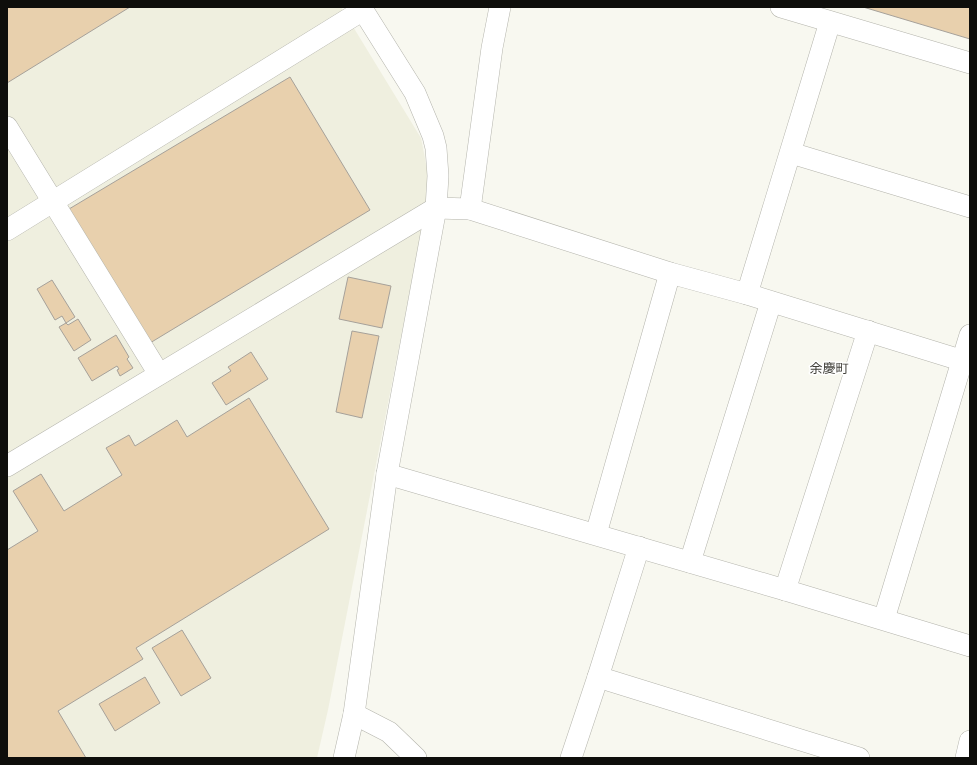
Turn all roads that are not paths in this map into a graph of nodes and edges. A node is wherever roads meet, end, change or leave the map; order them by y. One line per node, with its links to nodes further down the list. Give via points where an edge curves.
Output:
1 (500, 7): 11 (street)
2 (781, 7): 4 (street)
3 (362, 8): 8 (street); 10 (street, via 415,94 433,136 438,176)
4 (830, 22): 5 (street); 7 (street)
5 (970, 63)
6 (7, 127): 8 (street)
7 (791, 153): 9 (street); 14 (street)
8 (53, 202): 12 (street); 19 (street)
9 (970, 207)
10 (436, 208): 11 (street); 19 (street); 21 (street)
11 (470, 209): 13 (street)
12 (7, 230)
13 (670, 274): 14 (street); 22 (street)
14 (747, 294): 15 (street)
15 (771, 302): 16 (street); 24 (street)
16 (868, 331): 18 (street); 25 (street)
17 (970, 335): 18 (street)
18 (966, 362): 26 (street)
19 (159, 374): 20 (street)
20 (7, 466)
21 (388, 474): 22 (street); 29 (street)
22 (596, 534): 23 (street)
23 (639, 547): 24 (street); 28 (street)
24 (690, 562): 25 (street)
25 (785, 590): 26 (street)
26 (884, 619): 27 (street)
27 (970, 646)
28 (598, 677): 33 (street); 34 (street)
29 (354, 714): 31 (street); 32 (street, via 389,732)
30 (970, 741): 35 (street)
31 (344, 758)
32 (416, 758)
33 (571, 758)
34 (859, 758)
35 (966, 758)

